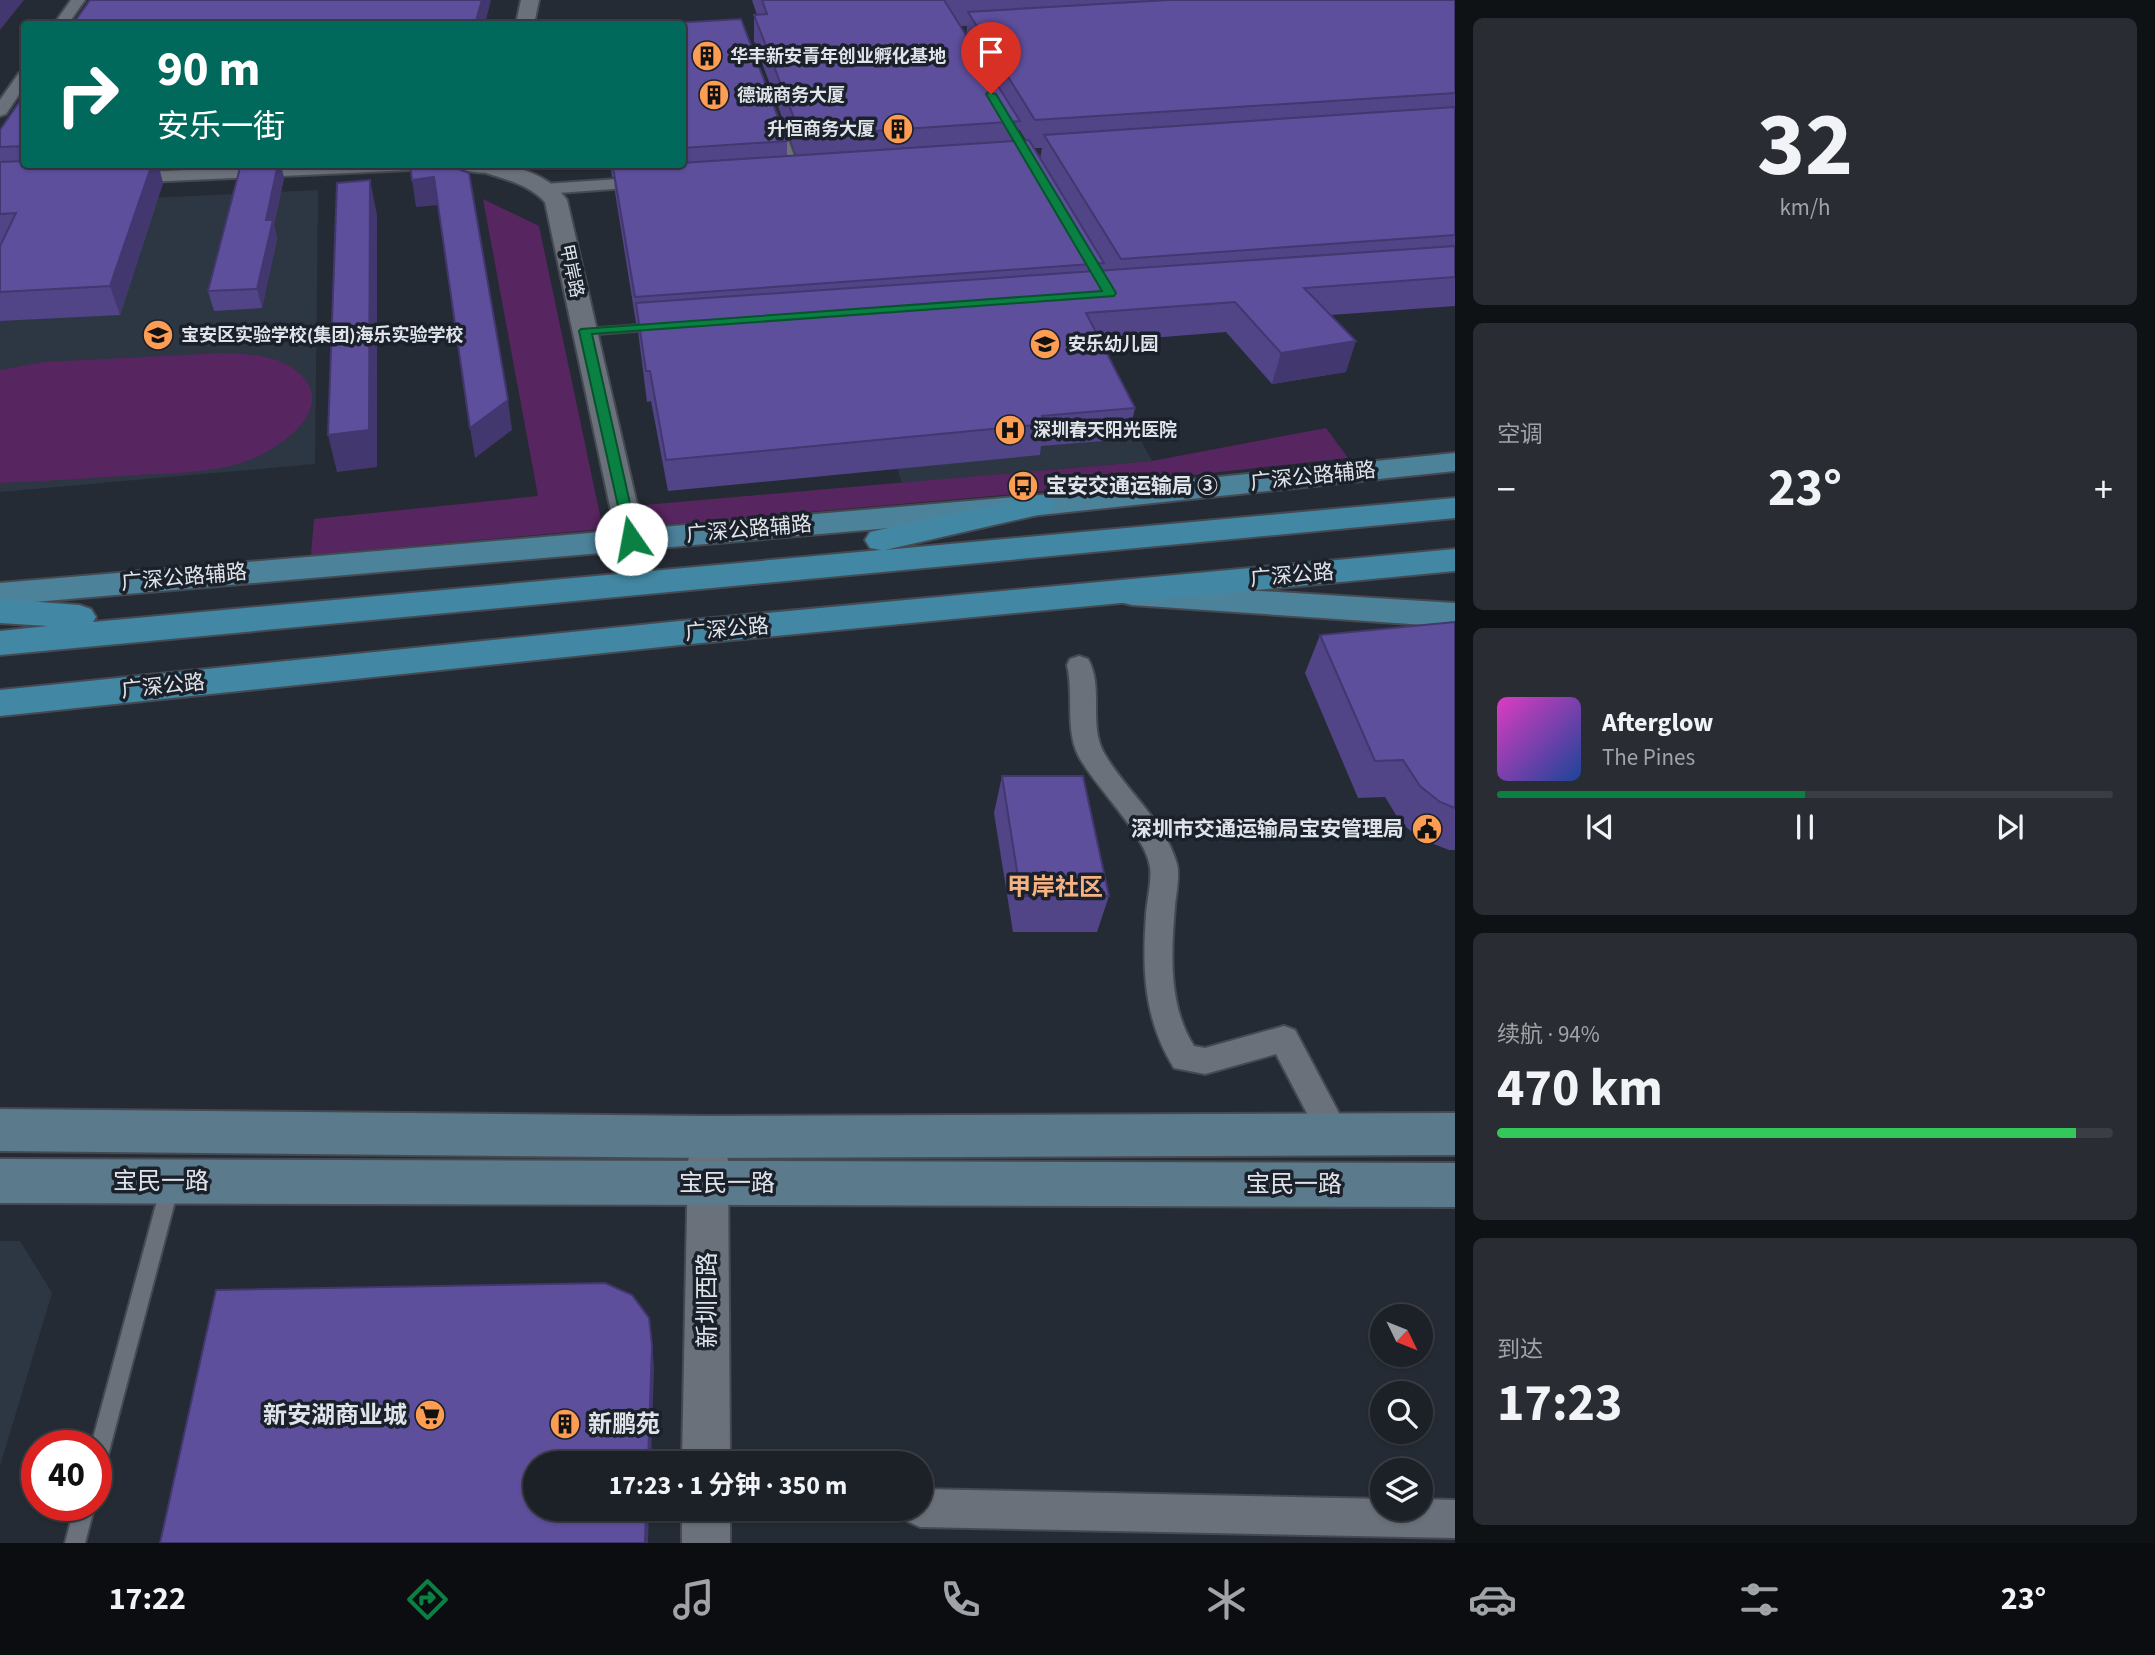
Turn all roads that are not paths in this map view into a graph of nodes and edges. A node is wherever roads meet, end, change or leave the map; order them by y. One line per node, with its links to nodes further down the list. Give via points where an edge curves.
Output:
1 (78, 0): 3 (street)
2 (530, 0): 4 (street)
3 (63, 21)
4 (526, 21)
5 (21, 80): 6 (street)
6 (0, 111)
7 (778, 122): 10 (lane)
8 (342, 168): 11 (street)
9 (499, 168): 13 (street)
10 (796, 172)
11 (109, 178)
12 (671, 181): 13 (street)
13 (545, 189): 15 (street, 甲岸路, via 556,200)
14 (668, 326): 15 (lane)
15 (585, 331): 19 (street, 甲岸路)
16 (1455, 462): 17 (main road, 广深公路辅路)
17 (1040, 505): 19 (main road, 广深公路辅路); 21 (highway)
18 (1455, 508): 21 (highway)
19 (631, 539): 23 (main road, 广深公路辅路)
20 (1455, 560): 22 (highway, 广深公路)
21 (729, 575): 26 (highway)
22 (1113, 592): 25 (main road); 29 (highway, 广深公路)
23 (0, 594)
24 (0, 611): 26 (highway)
25 (1455, 615)
26 (179, 625): 27 (highway)
27 (0, 643)
28 (1079, 665): 31 (street, via 1090,751 1144,826 1164,866 1159,991 1175,1047 1185,1059 1205,1061 1284,1039)
29 (0, 703)
30 (0, 1130): 33 (main road)
31 (1334, 1134): 32 (main road); 33 (main road)
32 (1455, 1134)
33 (708, 1137): 36 (street, 新圳西路)
34 (0, 1181): 35 (main road, 宝民一路)
35 (172, 1181): 36 (main road, 宝民一路); 38 (lane)
36 (708, 1183): 37 (main road, 宝民一路); 39 (street, 新圳西路)
37 (1455, 1185)
38 (105, 1430)
39 (706, 1451)
40 (933, 1508): 41 (street)
41 (1455, 1519)
42 (81, 1521): 44 (lane)
43 (706, 1521): 45 (street)
44 (75, 1543)
45 (706, 1543)

